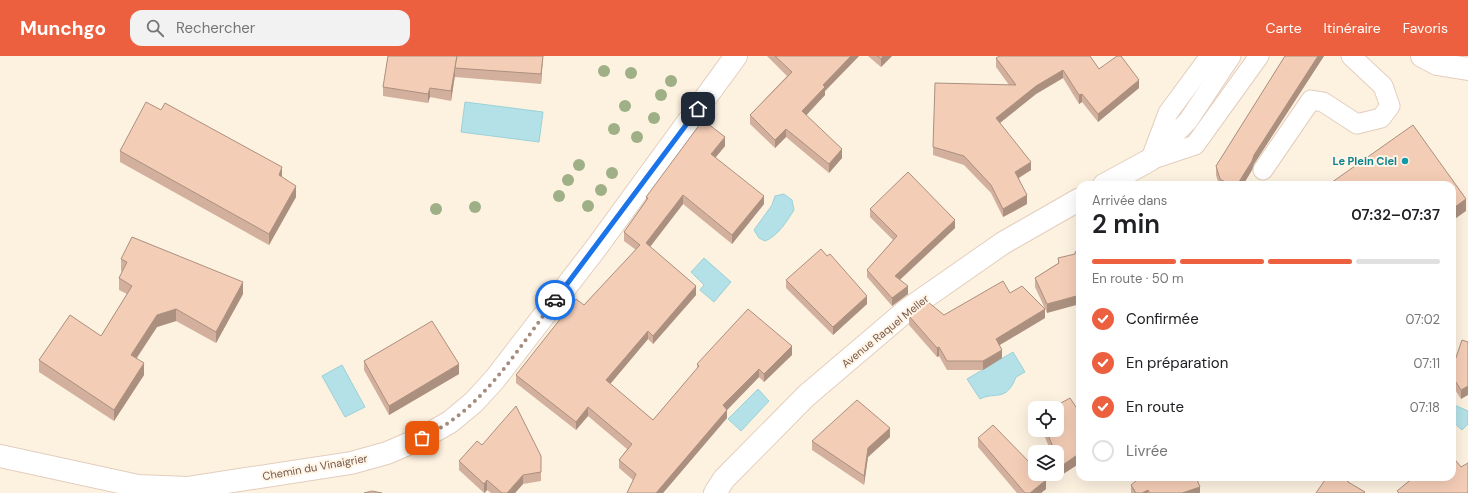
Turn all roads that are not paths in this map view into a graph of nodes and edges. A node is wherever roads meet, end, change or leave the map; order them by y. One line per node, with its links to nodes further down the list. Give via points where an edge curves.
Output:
1 (736, 56): 12 (street, Chemin du Vinaigrier, via 596,248 495,379 474,402 450,422 422,438 387,453 351,463 187,488 138,486)
2 (1210, 56): 8 (lane, via 1168,113)
3 (1231, 56): 8 (lane, via 1188,121)
4 (1259, 56): 8 (lane, via 1195,145)
5 (1351, 56): 9 (lane, via 1383,86 1390,106 1381,118 1357,124 1323,102 1311,100)
6 (1422, 56): 7 (street, via 1437,64)
7 (1468, 69)
8 (1150, 160): 10 (street)
9 (1263, 170)
10 (1111, 181)
11 (1076, 201): 13 (street, Avenue Raquel Meller, via 1003,243 907,310 806,396)
12 (0, 456)
13 (714, 493)

